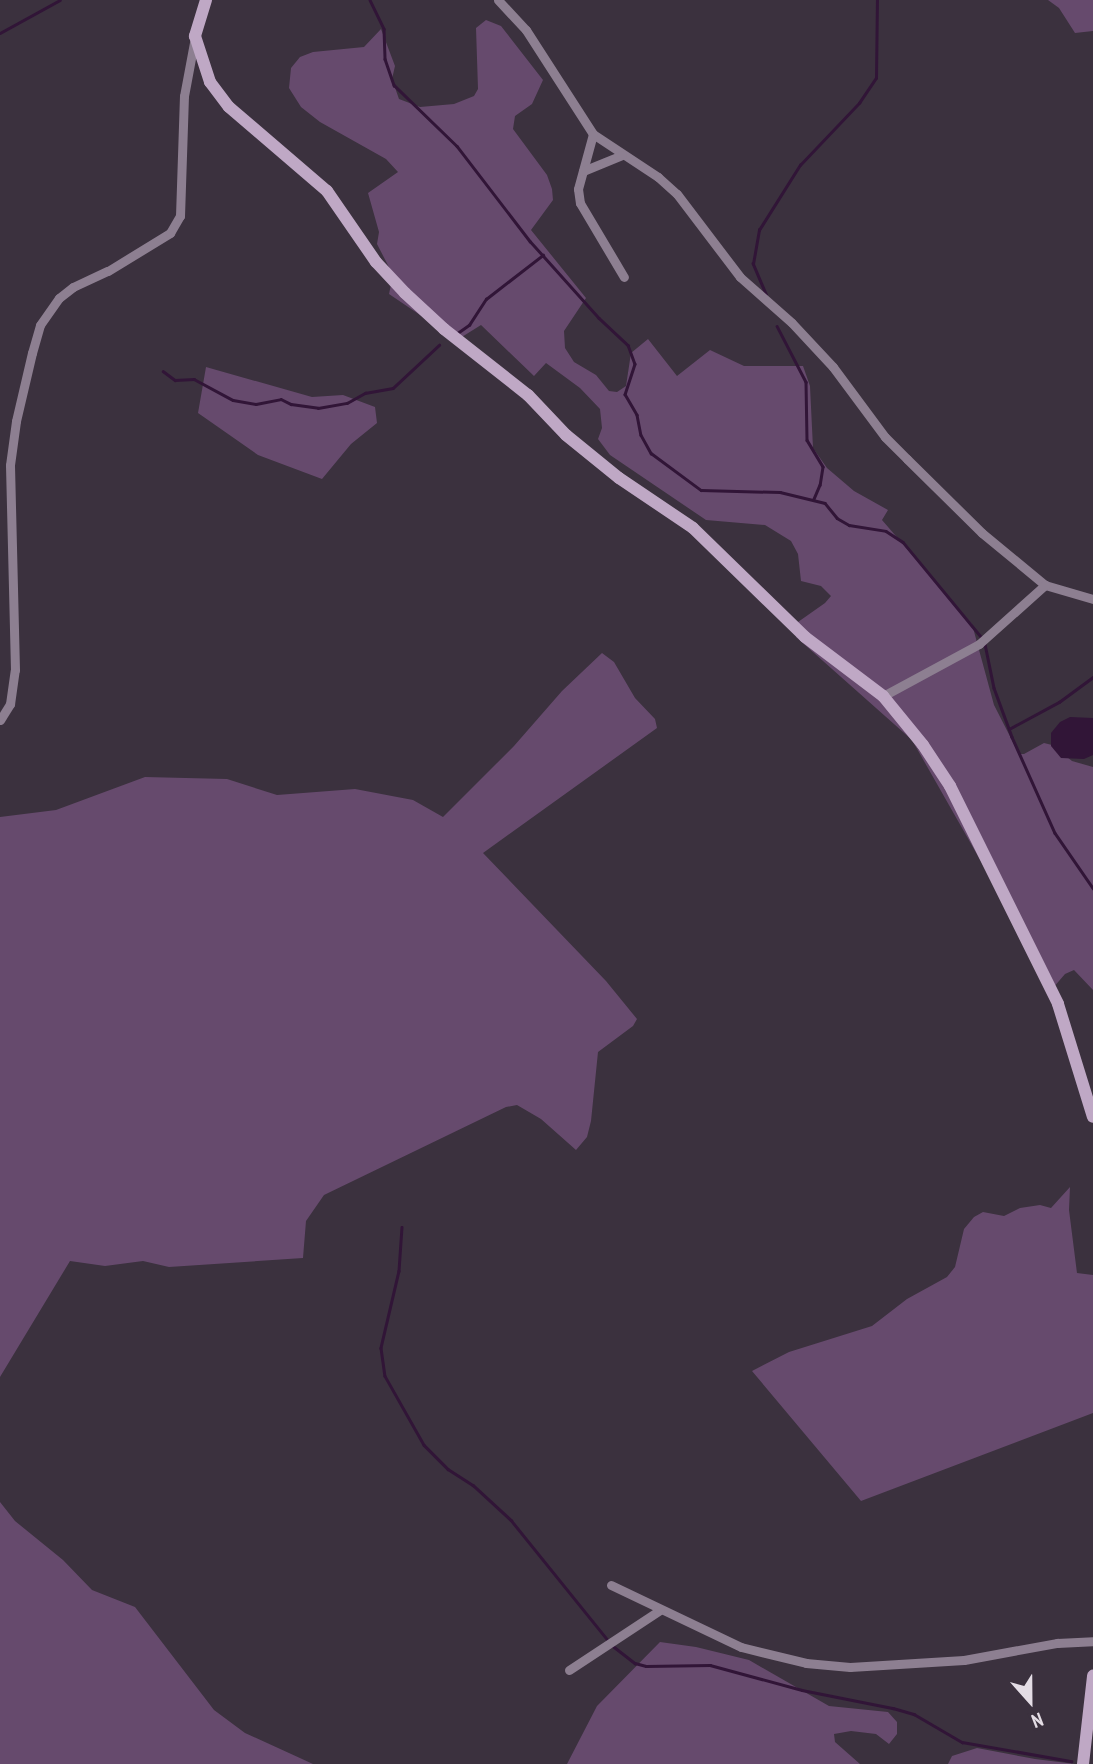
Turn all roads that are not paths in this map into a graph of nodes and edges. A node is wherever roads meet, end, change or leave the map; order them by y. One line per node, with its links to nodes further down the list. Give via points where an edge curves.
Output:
1 (206, 0): 3 (street)
2 (498, 0): 4 (street, via 526,30)
3 (195, 36): 10 (street, via 210,82 229,107 327,191 376,262 405,293 528,395 576,443 692,528 805,637); 11 (street, via 184,96 180,216 170,233 59,298 40,325 32,353 10,465 15,670 10,704)
4 (593, 134): 5 (street); 6 (street)
5 (622, 155): 6 (street); 8 (street, via 677,194 740,277 833,367 885,437 982,533)
6 (583, 171): 7 (street, via 580,202)
7 (624, 277)
8 (1045, 585): 9 (street); 10 (street, via 979,644)
9 (1093, 599)
10 (883, 696): 12 (street, via 950,786 1040,966 1058,1004)
11 (0, 720)
12 (1093, 1117)
13 (611, 1586): 14 (street)
14 (660, 1610): 15 (street, via 741,1647 806,1663 850,1667 964,1660); 16 (street)
15 (1093, 1641)
16 (569, 1671)
17 (1093, 1676): 18 (street)
18 (1086, 1762)

